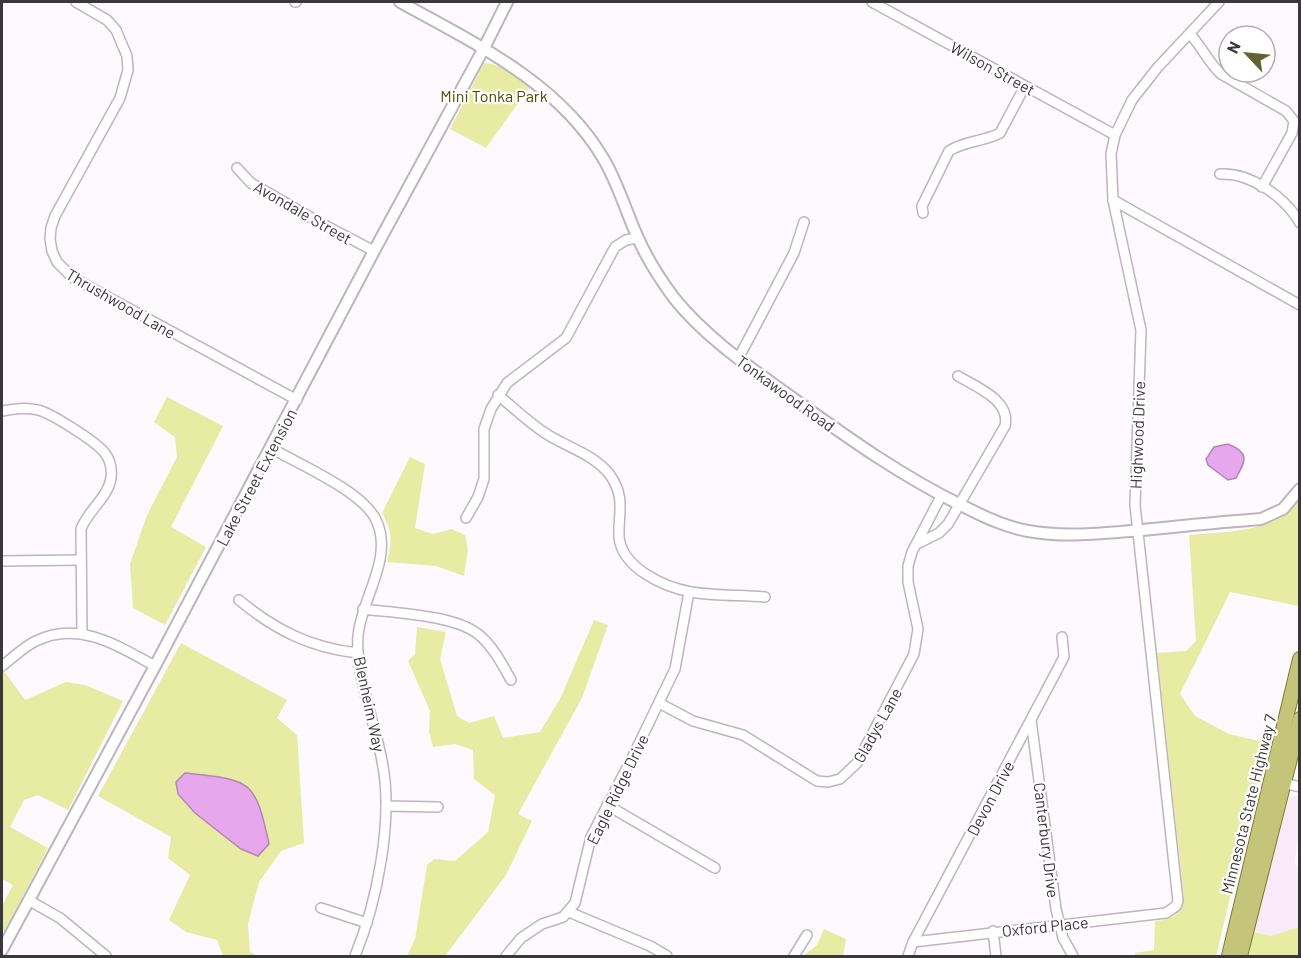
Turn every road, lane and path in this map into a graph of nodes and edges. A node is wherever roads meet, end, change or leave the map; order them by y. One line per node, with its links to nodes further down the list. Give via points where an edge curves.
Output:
1 (76, 2): 23 (street, Thrushwood Lane, via 116,30 125,49 128,70 120,98 55,216 50,239 57,262 73,278)
2 (400, 2): 7 (street, Tonkawood Road)
3 (507, 2): 7 (street, Lake Street Extension)
4 (872, 2): 8 (street, Wilson Street)
5 (1219, 2): 6 (street, Highwood Drive)
6 (1190, 34): 9 (street, Highwood Drive, via 1144,83); 12 (street, via 1221,74 1286,111 1294,121 1292,133)
7 (484, 48): 17 (street, Tonkawood Road, via 534,82 587,135 604,159); 18 (street, Lake Street Extension)
8 (1025, 86): 9 (street, Wilson Street); 14 (street, via 1000,133 949,151 922,206)
9 (1115, 135): 13 (street, Highwood Drive, via 1111,154)
10 (237, 168): 18 (street, Avondale Street, via 250,183)
11 (1220, 174): 12 (street, via 1236,175)
12 (1263, 187): 16 (street, via 1291,208)
13 (1113, 200): 19 (street); 30 (street, Highwood Drive, via 1141,330 1134,481)
14 (923, 213)
15 (804, 222): 20 (street, via 790,261)
16 (1299, 223)
17 (638, 238): 20 (street, Tonkawood Road, via 673,297 696,323); 22 (street, via 615,247 566,338 507,382)
18 (374, 251): 23 (street, Lake Street Extension)
19 (1299, 305)
20 (738, 358): 27 (street, Tonkawood Road, via 874,455)
21 (958, 375): 28 (street, via 999,402 1006,420)
22 (498, 395): 29 (street, via 485,422 482,488); 34 (street, via 542,431 600,465 620,498 619,535 624,555 639,570)
23 (297, 400): 25 (street, Lake Street Extension)
24 (2, 411): 32 (street, via 40,410 95,444 108,458 109,487 84,521)
25 (271, 448): 37 (street, Blenheim Way, via 350,492 377,521 383,543); 43 (street, Lake Street Extension)
26 (1299, 489): 30 (street, Tonkawood Road, via 1283,509 1260,519)
27 (941, 496): 28 (street, Tonkawood Road); 31 (street, Gladys Lane)
28 (960, 505): 30 (street, Tonkawood Road, via 999,523 1037,533 1074,535); 31 (street, via 944,529)
29 (466, 518)
30 (1137, 530): 55 (street, Highwood Drive, via 1179,896)
31 (917, 544): 45 (street, Gladys Lane, via 907,573 918,629 914,654 857,763 840,779 824,782 810,778 743,735 693,721)
32 (81, 560): 33 (street); 38 (street)
33 (2, 561)
34 (689, 592): 35 (street); 45 (street, Eagle Ridge Drive, via 675,669)
35 (765, 597)
36 (239, 600): 40 (street, via 275,628 296,638)
37 (363, 609): 40 (street, Blenheim Way); 44 (street, via 447,621 470,629 489,645)
38 (82, 633): 42 (street, via 36,641); 43 (street, via 108,641)
39 (1062, 637): 47 (street, Devon Drive, via 1064,657)
40 (358, 653): 50 (street, Blenheim Way, via 383,764)
41 (1299, 659): 72 (main road, Minnesota State Highway 7)
42 (2, 666)
43 (155, 666): 54 (street, Lake Street Extension)
44 (511, 680)
45 (659, 703): 51 (street, Eagle Ridge Drive)
46 (1299, 719): 48 (main road, Minnesota State Highway 7)
47 (1031, 720): 59 (street, Canterbury Drive); 62 (street, Devon Drive)
48 (1283, 783): 49 (street); 73 (main road, Minnesota State Highway 7)
49 (1299, 787)
50 (386, 806): 52 (street); 58 (street, Blenheim Way)
51 (607, 806): 53 (street); 57 (street, Eagle Ridge Drive, via 591,837 578,894)
52 (438, 807)
53 (715, 868)
54 (30, 901): 63 (street, Lake Street Extension); 64 (street, via 60,918)
55 (1176, 906): 59 (street, Oxford Place, via 1166,913)
56 (321, 908): 58 (street)
57 (569, 912): 66 (street, via 521,938); 67 (street)
58 (367, 923): 65 (street, Blenheim Way)
59 (1058, 924): 60 (street, Oxford Place); 71 (street, Canterbury Drive)
60 (993, 931): 62 (street, Oxford Place); 70 (street)
61 (807, 936): 68 (street)
62 (913, 942): 69 (street, Devon Drive)
63 (3, 945)
64 (105, 957)
65 (355, 957)
66 (506, 957)
67 (667, 957)
68 (794, 957)
69 (908, 957)
70 (996, 957)
71 (1073, 957)
72 (1228, 957)
73 (1240, 957)

